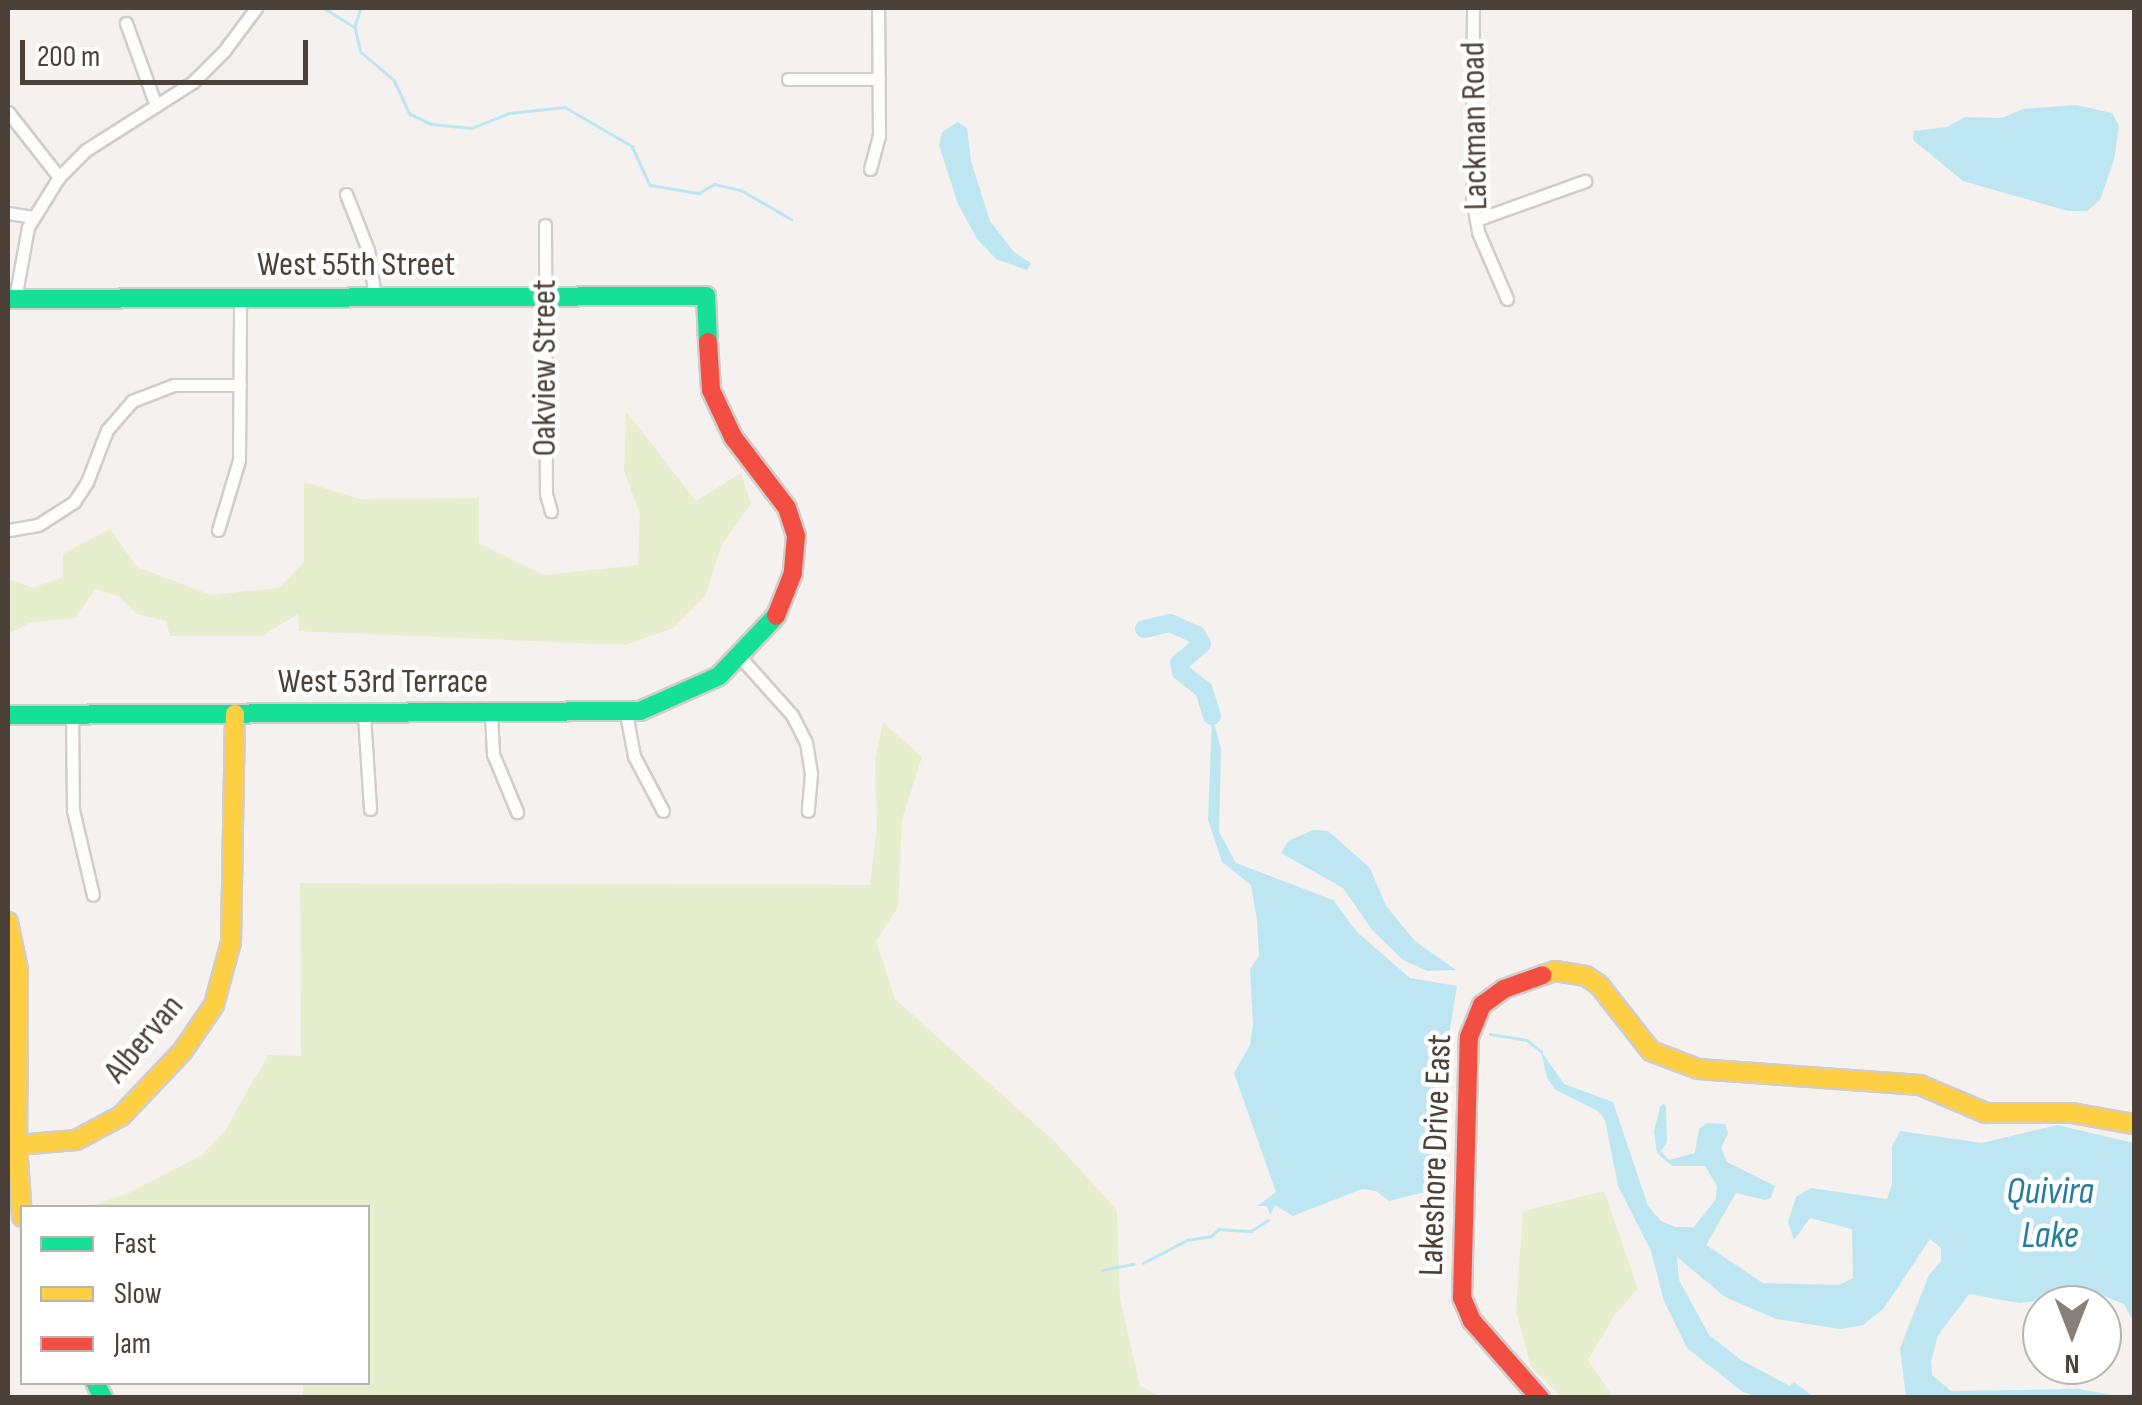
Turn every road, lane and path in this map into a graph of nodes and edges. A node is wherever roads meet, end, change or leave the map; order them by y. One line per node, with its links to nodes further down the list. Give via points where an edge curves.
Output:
1 (256, 8): 7 (street, via 194,82)
2 (878, 8): 5 (street)
3 (1473, 8): 15 (street, Lackman Road)
4 (126, 23): 7 (street)
5 (879, 78): 6 (street); 9 (street, via 879,136)
6 (788, 79)
7 (156, 106): 10 (street, via 86,150)
8 (8, 112): 10 (street)
9 (870, 169)
10 (59, 177): 14 (street)
11 (1586, 181): 15 (street)
12 (346, 194): 20 (street, via 368,250)
13 (8, 214): 14 (street)
14 (33, 216): 21 (street)
15 (1476, 220): 22 (street, Lackman Road)
16 (545, 224): 18 (street, Oakview Street)
17 (706, 296): 18 (street, West 55th Street); 27 (street, West 53rd Terrace, via 710,390 732,437 787,508 796,536 793,573 776,616)
18 (544, 297): 20 (street, West 55th Street); 24 (street, Oakview Street)
19 (240, 298): 20 (street, West 55th Street); 21 (street, West 55th Street); 23 (street)
20 (374, 298)
21 (11, 299)
22 (1506, 299)
23 (240, 385): 25 (street, via 174,385 132,401 106,430 74,502 38,526); 26 (street, via 239,460)
24 (551, 511)
25 (10, 530)
26 (218, 530)
27 (740, 658): 28 (street, West 53rd Terrace, via 680,697); 36 (street, via 792,715 806,742 812,774)
28 (626, 713): 33 (street, West 53rd Terrace); 35 (street, via 634,756)
29 (72, 714): 30 (street, West 53rd Terrace); 32 (street, West 53rd Terrace); 38 (street, via 73,810)
30 (235, 714): 31 (street, West 53rd Terrace); 41 (street, Albervan, via 231,942 214,1005 182,1052 121,1116 76,1140)
31 (364, 714): 33 (street, West 53rd Terrace); 34 (street)
32 (11, 715)
33 (491, 715): 37 (street, via 496,764)
34 (370, 809)
35 (663, 811)
36 (808, 811)
37 (517, 812)
38 (93, 895)
39 (8, 922): 41 (street, via 16,959)
40 (2134, 1124): 43 (street, Lakeshore Drive East, via 2072,1113 1986,1113 1920,1086 1679,1065 1651,1051 1586,976 1555,971 1492,996 1471,1025 1461,1286 1472,1321)
41 (17, 1145): 42 (street)
42 (21, 1205)
43 (1540, 1398)

